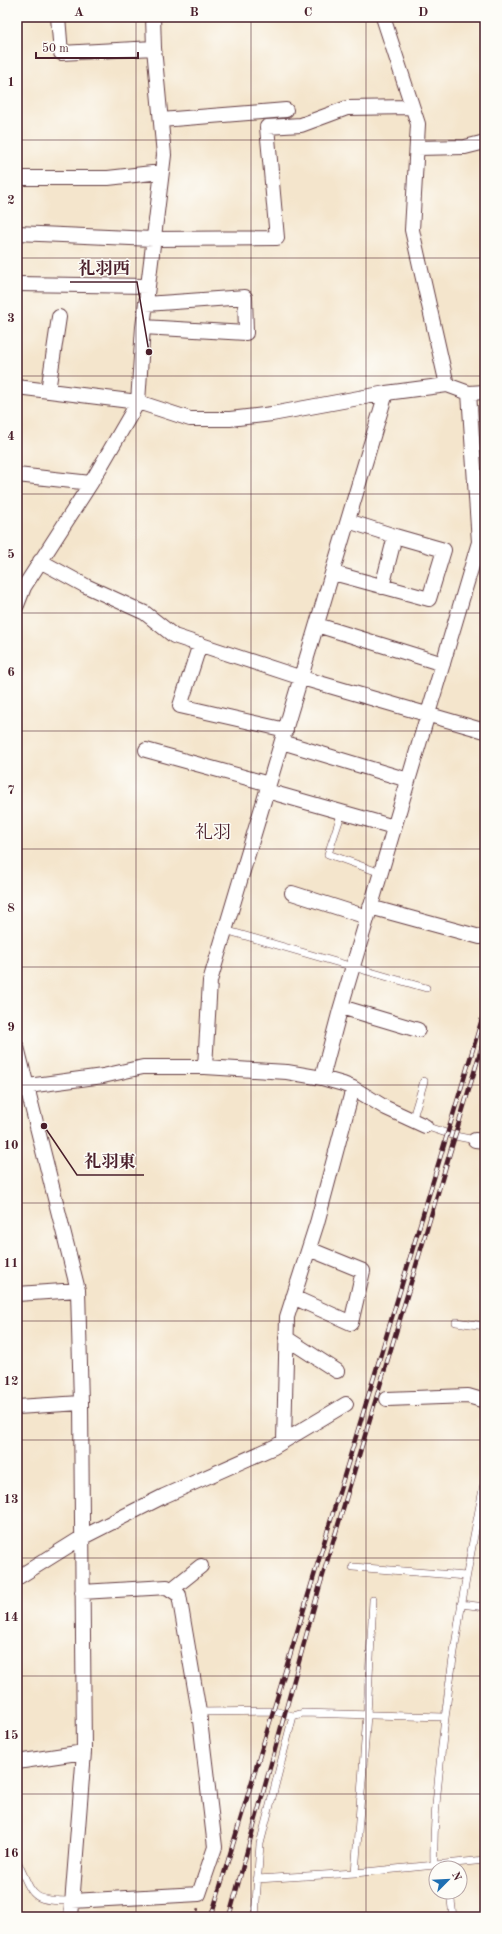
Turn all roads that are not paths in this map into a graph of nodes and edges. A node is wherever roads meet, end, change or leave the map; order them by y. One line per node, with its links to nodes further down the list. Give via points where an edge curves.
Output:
1 (58, 17): 4 (street, via 61,53)
2 (153, 17): 4 (street)
3 (383, 17): 5 (street)
4 (154, 48): 7 (street)
5 (412, 107): 9 (street, via 418,124); 13 (street, via 347,108 301,125 267,127 276,238)
6 (286, 110): 7 (street)
7 (161, 120): 10 (street, via 164,155)
8 (485, 142): 9 (street, via 465,147)
9 (417, 148): 19 (street, via 412,230)
10 (161, 172): 11 (street, via 108,178); 13 (street)
11 (17, 178)
12 (17, 233): 13 (street)
13 (153, 239): 15 (street)
14 (17, 284): 15 (street)
15 (148, 286): 16 (street)
16 (146, 304): 18 (street); 18 (street, via 245,297 246,334)
17 (59, 317): 21 (street)
18 (143, 327): 25 (street)
19 (447, 385): 23 (street); 24 (street)
20 (17, 387): 21 (street)
21 (48, 391): 25 (street)
22 (485, 392): 24 (street)
23 (386, 393): 25 (street, via 272,414 230,418 190,419); 28 (street)
24 (469, 393): 36 (street, via 479,542)
25 (138, 402): 27 (street)
26 (17, 475): 27 (street)
27 (91, 483): 30 (street)
28 (348, 521): 29 (street); 31 (street)
29 (395, 536): 32 (street); 32 (street, via 444,550 429,599)
30 (40, 560): 33 (street); 35 (street, via 86,586 145,613 174,636)
31 (333, 573): 32 (street); 34 (street)
32 (382, 587)
33 (17, 605)
34 (317, 625): 36 (street); 37 (street)
35 (200, 644): 37 (street); 40 (street, via 180,706)
36 (443, 664): 38 (street)
37 (302, 678): 38 (street); 40 (street)
38 (428, 714): 39 (street); 42 (street)
39 (485, 731)
40 (284, 736): 42 (street); 43 (street)
41 (146, 750): 43 (street)
42 (408, 780): 45 (street)
43 (268, 788): 44 (street); 49 (street)
44 (342, 812): 45 (street); 46 (lane, via 328,854)
45 (394, 827): 46 (street)
46 (381, 873): 48 (street)
47 (292, 893): 48 (street)
48 (369, 912): 50 (street); 51 (street)
49 (225, 930): 51 (lane); 56 (street, via 210,981)
50 (480, 937)
51 (353, 967): 52 (lane); 53 (street)
52 (426, 988)
53 (341, 1007): 54 (street); 57 (street)
54 (418, 1030)
55 (17, 1047): 58 (street)
56 (205, 1067): 57 (street, via 287,1072); 58 (street, via 143,1067 103,1076)
57 (322, 1078): 60 (street)
58 (23, 1080): 65 (street)
59 (424, 1081): 61 (lane)
60 (353, 1088): 61 (street); 64 (street)
61 (412, 1120): 62 (street)
62 (425, 1126): 63 (lane, via 455,1136)
63 (480, 1140)
64 (309, 1249): 67 (street); 67 (street, via 363,1271 351,1323)
65 (78, 1290): 66 (street); 74 (street)
66 (17, 1294)
67 (293, 1297): 70 (street, via 287,1317)
68 (456, 1322): 69 (lane)
69 (485, 1326)
70 (286, 1338): 71 (street); 77 (street)
71 (337, 1371)
72 (387, 1399): 73 (street, via 468,1396)
73 (485, 1400)
74 (81, 1403): 76 (street); 79 (street)
75 (346, 1404): 77 (street)
76 (17, 1407)
77 (284, 1441): 79 (street, via 164,1496)
78 (485, 1479): 82 (lane)
79 (82, 1538): 83 (street); 85 (street)
80 (201, 1566): 84 (street)
81 (353, 1568): 82 (lane)
82 (466, 1576): 87 (lane)
83 (17, 1578)
84 (171, 1590): 85 (street, via 167,1587); 89 (street, via 179,1595)
85 (82, 1592): 93 (street)
86 (373, 1600): 90 (lane)
87 (461, 1604): 88 (lane); 92 (lane)
88 (485, 1607)
89 (199, 1712): 91 (lane, via 274,1711); 103 (street, via 214,1847 199,1894)
90 (367, 1715): 91 (lane, via 303,1713); 92 (lane); 100 (lane)
91 (293, 1716): 101 (lane, via 260,1844)
92 (444, 1717): 95 (lane, via 433,1833)
93 (84, 1752): 94 (street); 103 (street)
94 (17, 1762)
95 (434, 1860)
96 (485, 1860): 98 (lane)
97 (17, 1861): 103 (lane, via 37,1898 47,1901)
98 (468, 1863)
99 (428, 1865): 100 (lane)
100 (355, 1873): 101 (lane)
101 (257, 1879): 105 (lane)
102 (451, 1900): 106 (lane)
103 (72, 1901): 104 (street)
104 (71, 1917)
105 (255, 1917)
106 (453, 1917)

